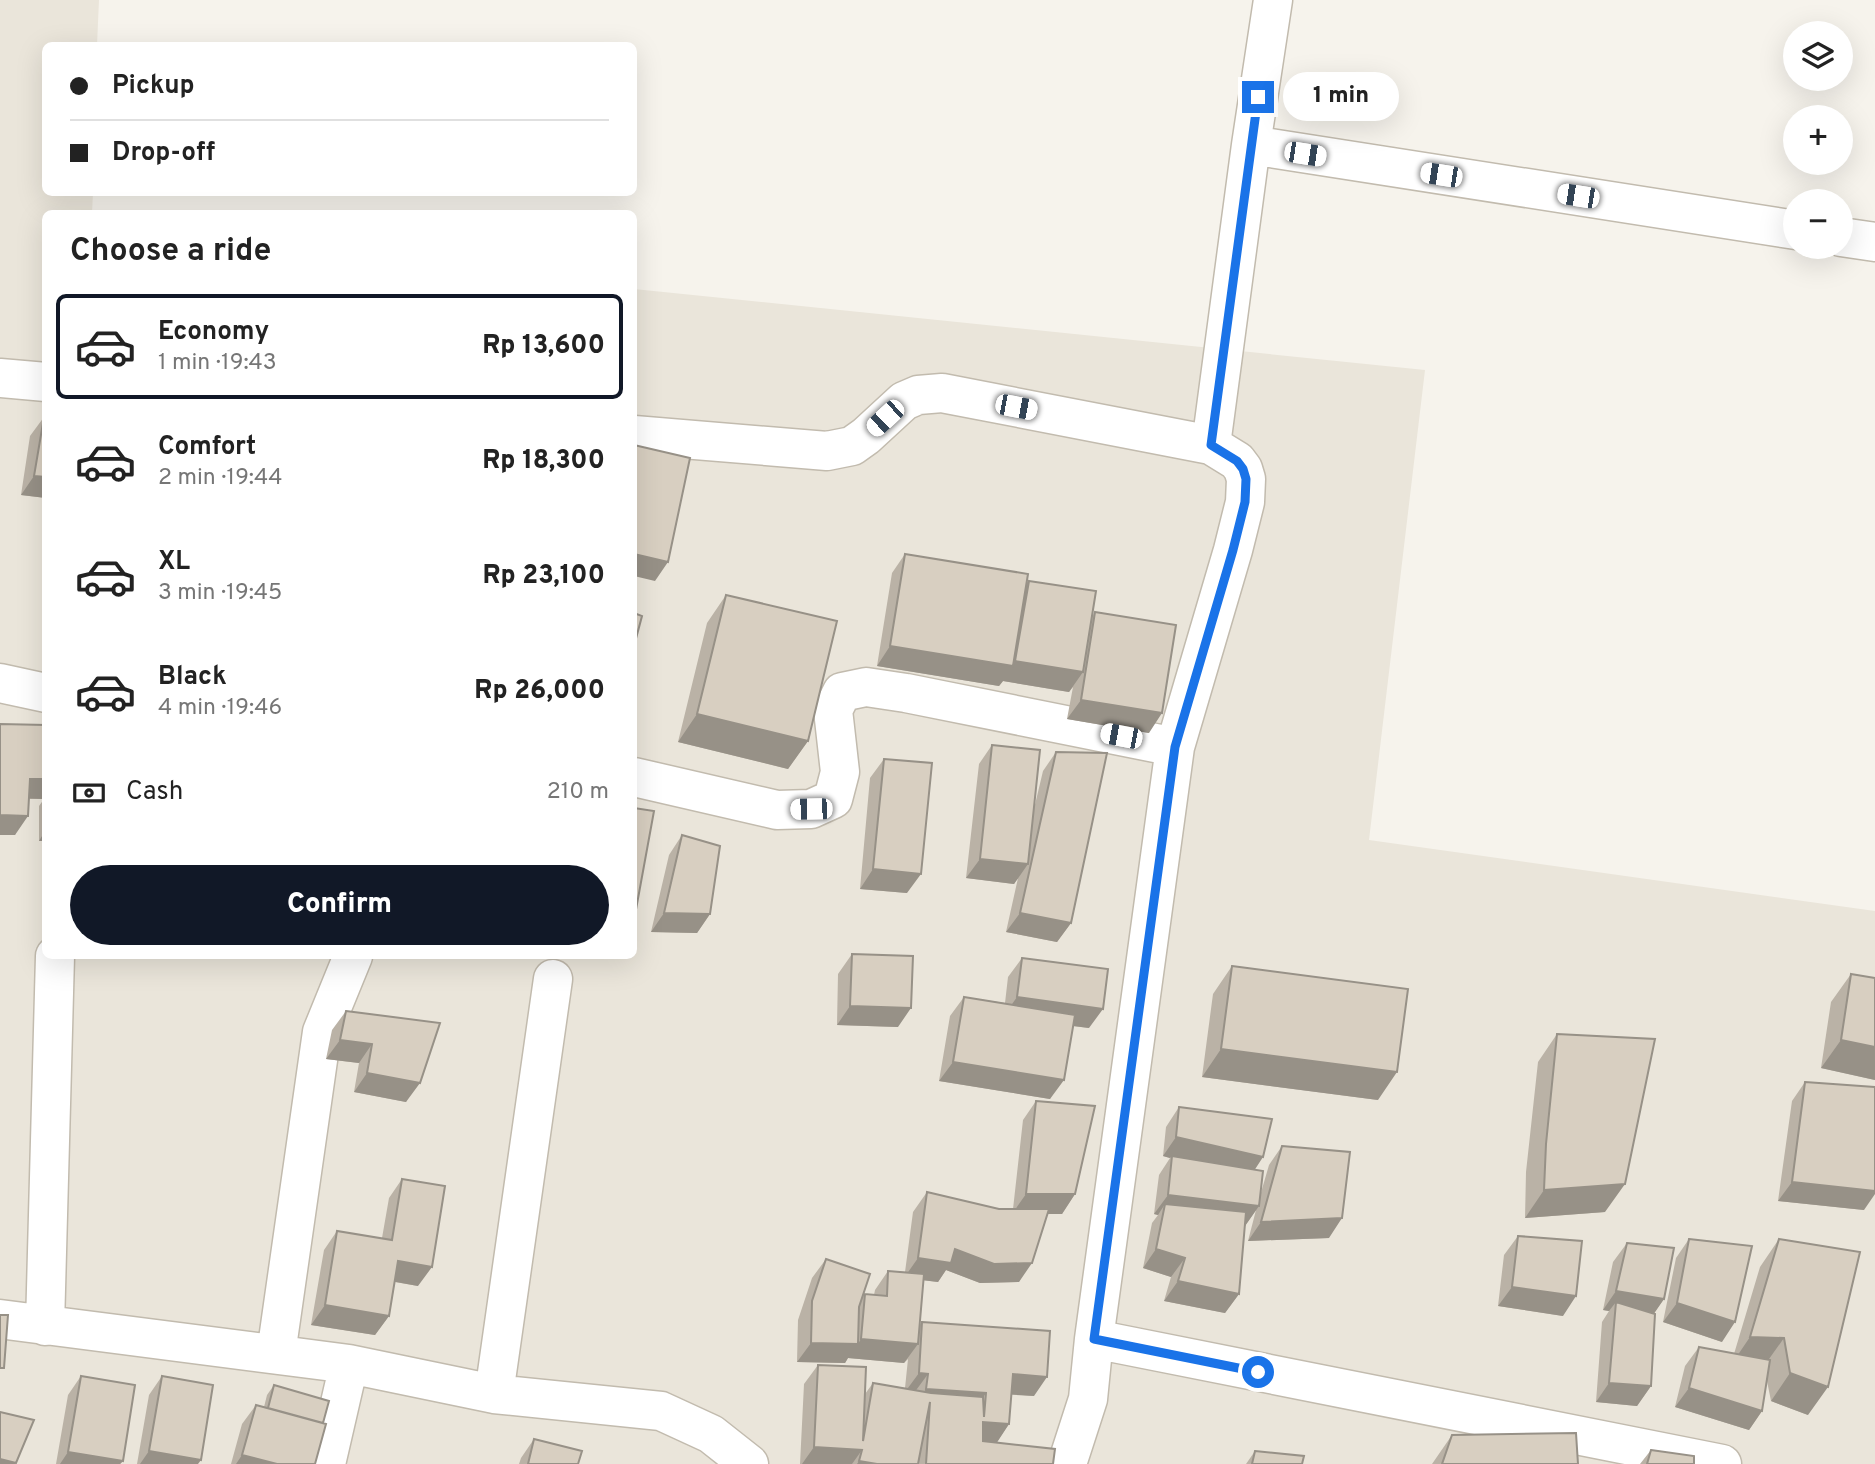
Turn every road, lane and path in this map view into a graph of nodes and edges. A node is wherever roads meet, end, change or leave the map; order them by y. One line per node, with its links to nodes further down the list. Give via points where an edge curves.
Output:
1 (1273, 0): 2 (street)
2 (1251, 145): 3 (street); 9 (street)
3 (1783, 228)
4 (1853, 239): 5 (street)
5 (1875, 242)
6 (0, 378): 7 (street)
7 (42, 382)
8 (637, 435): 9 (street, via 827,451 852,446 904,401 942,393)
9 (1211, 445): 12 (street, via 1243,469 1245,502)
10 (0, 683): 11 (street)
11 (42, 693)
12 (1175, 747): 13 (street, via 866,687 842,692 833,710 840,772 833,799 811,809 777,810); 19 (street)
13 (637, 778)
14 (55, 959): 18 (street)
15 (352, 959): 20 (street, via 322,1032)
16 (553, 979): 22 (street)
17 (0, 1320): 18 (street)
18 (45, 1326): 20 (street)
19 (1094, 1339): 25 (street, via 1088,1399); 26 (street)
20 (276, 1354): 21 (street)
21 (349, 1364): 22 (street); 23 (street)
22 (494, 1394): 24 (street, via 661,1411 711,1434)
23 (326, 1464)
24 (749, 1464)
25 (1067, 1464)
26 (1723, 1464)

